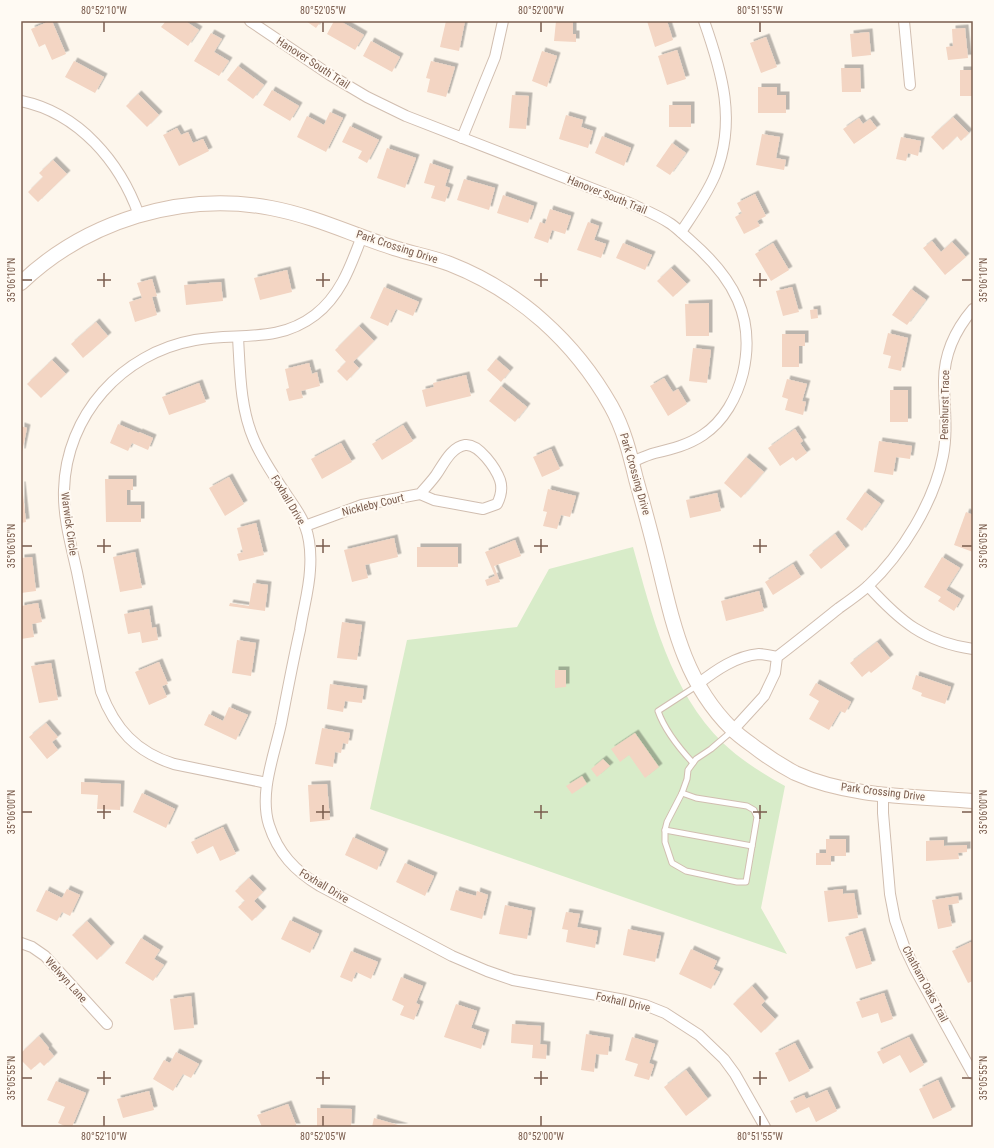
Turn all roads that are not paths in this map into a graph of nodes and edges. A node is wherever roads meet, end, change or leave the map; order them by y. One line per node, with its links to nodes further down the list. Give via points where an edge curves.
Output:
1 (250, 21): 7 (street, Hanover South Trail, via 366,97)
2 (503, 21): 7 (street, via 495,57)
3 (704, 21): 9 (street, via 722,78 726,100 726,129 715,175 705,196)
4 (904, 21): 5 (street)
5 (910, 85)
6 (21, 101): 8 (street, via 57,114 82,130 97,144 123,178)
7 (462, 138): 9 (street, Hanover South Trail, via 628,202 657,216)
8 (139, 215): 10 (street, Park Crossing Drive, via 209,204 260,206 302,215); 11 (street, Park Crossing Drive, via 102,228 76,241)
9 (681, 232): 14 (street, Hanover South Trail, via 715,263 738,299 746,327 745,364 735,396 716,424 688,444)
10 (362, 236): 13 (street, Warwick Circle, via 345,279 316,315 283,331); 14 (street, Park Crossing Drive, via 448,263 474,274 525,306 546,323 565,342 599,385 624,433)
11 (21, 283)
12 (973, 309): 17 (street, Penshurst Trace, via 960,325 949,351 944,381 946,430 941,466 933,490 913,528)
13 (238, 336): 16 (street, Foxhall Drive, via 240,379 252,433 264,461); 23 (street, Warwick Circle, via 194,340 172,346 143,358 114,380 98,397 80,424 66,468 64,498 101,692 117,724 128,738 161,760)
14 (632, 462): 20 (street, Park Crossing Drive, via 673,625 687,664)
15 (420, 494): 15 (street, Nickleby Court, via 434,500 483,509 497,504 502,494 500,480 490,462 477,448 466,444 447,459); 16 (street, Nickleby Court, via 362,505)
16 (305, 526): 23 (street, Foxhall Drive, via 310,548 309,581)
17 (868, 586): 18 (street, via 886,606 925,635); 19 (street, Penshurst Trace)
18 (973, 649)
19 (777, 657): 20 (street, via 760,654 740,658 715,671); 21 (street, via 775,673 764,696)
20 (698, 684): 21 (street, Park Crossing Drive, via 716,711); 22 (lane, via 658,711 662,722 680,749)
21 (733, 730): 22 (lane); 25 (street, Park Crossing Drive, via 770,759 812,780)
22 (693, 763): 24 (lane, via 688,770)
23 (267, 783): 32 (street, Foxhall Drive, via 267,816 277,846 294,868 305,876 452,956 487,971 513,980 625,1000 665,1013 699,1035 724,1059)
24 (682, 793): 27 (lane); 28 (lane, via 696,798 747,806 754,810 757,817)
25 (883, 794): 26 (street, Park Crossing Drive); 31 (street, Chatham Oaks Trail, via 890,894 895,920 915,969)
26 (973, 801)
27 (665, 830): 28 (lane); 28 (lane, via 665,842 672,862 686,871 736,882 746,882)
28 (752, 846)
29 (21, 942): 30 (street, Welwyn Lane, via 45,956)
30 (107, 1024)
31 (973, 1074)
32 (765, 1127)

